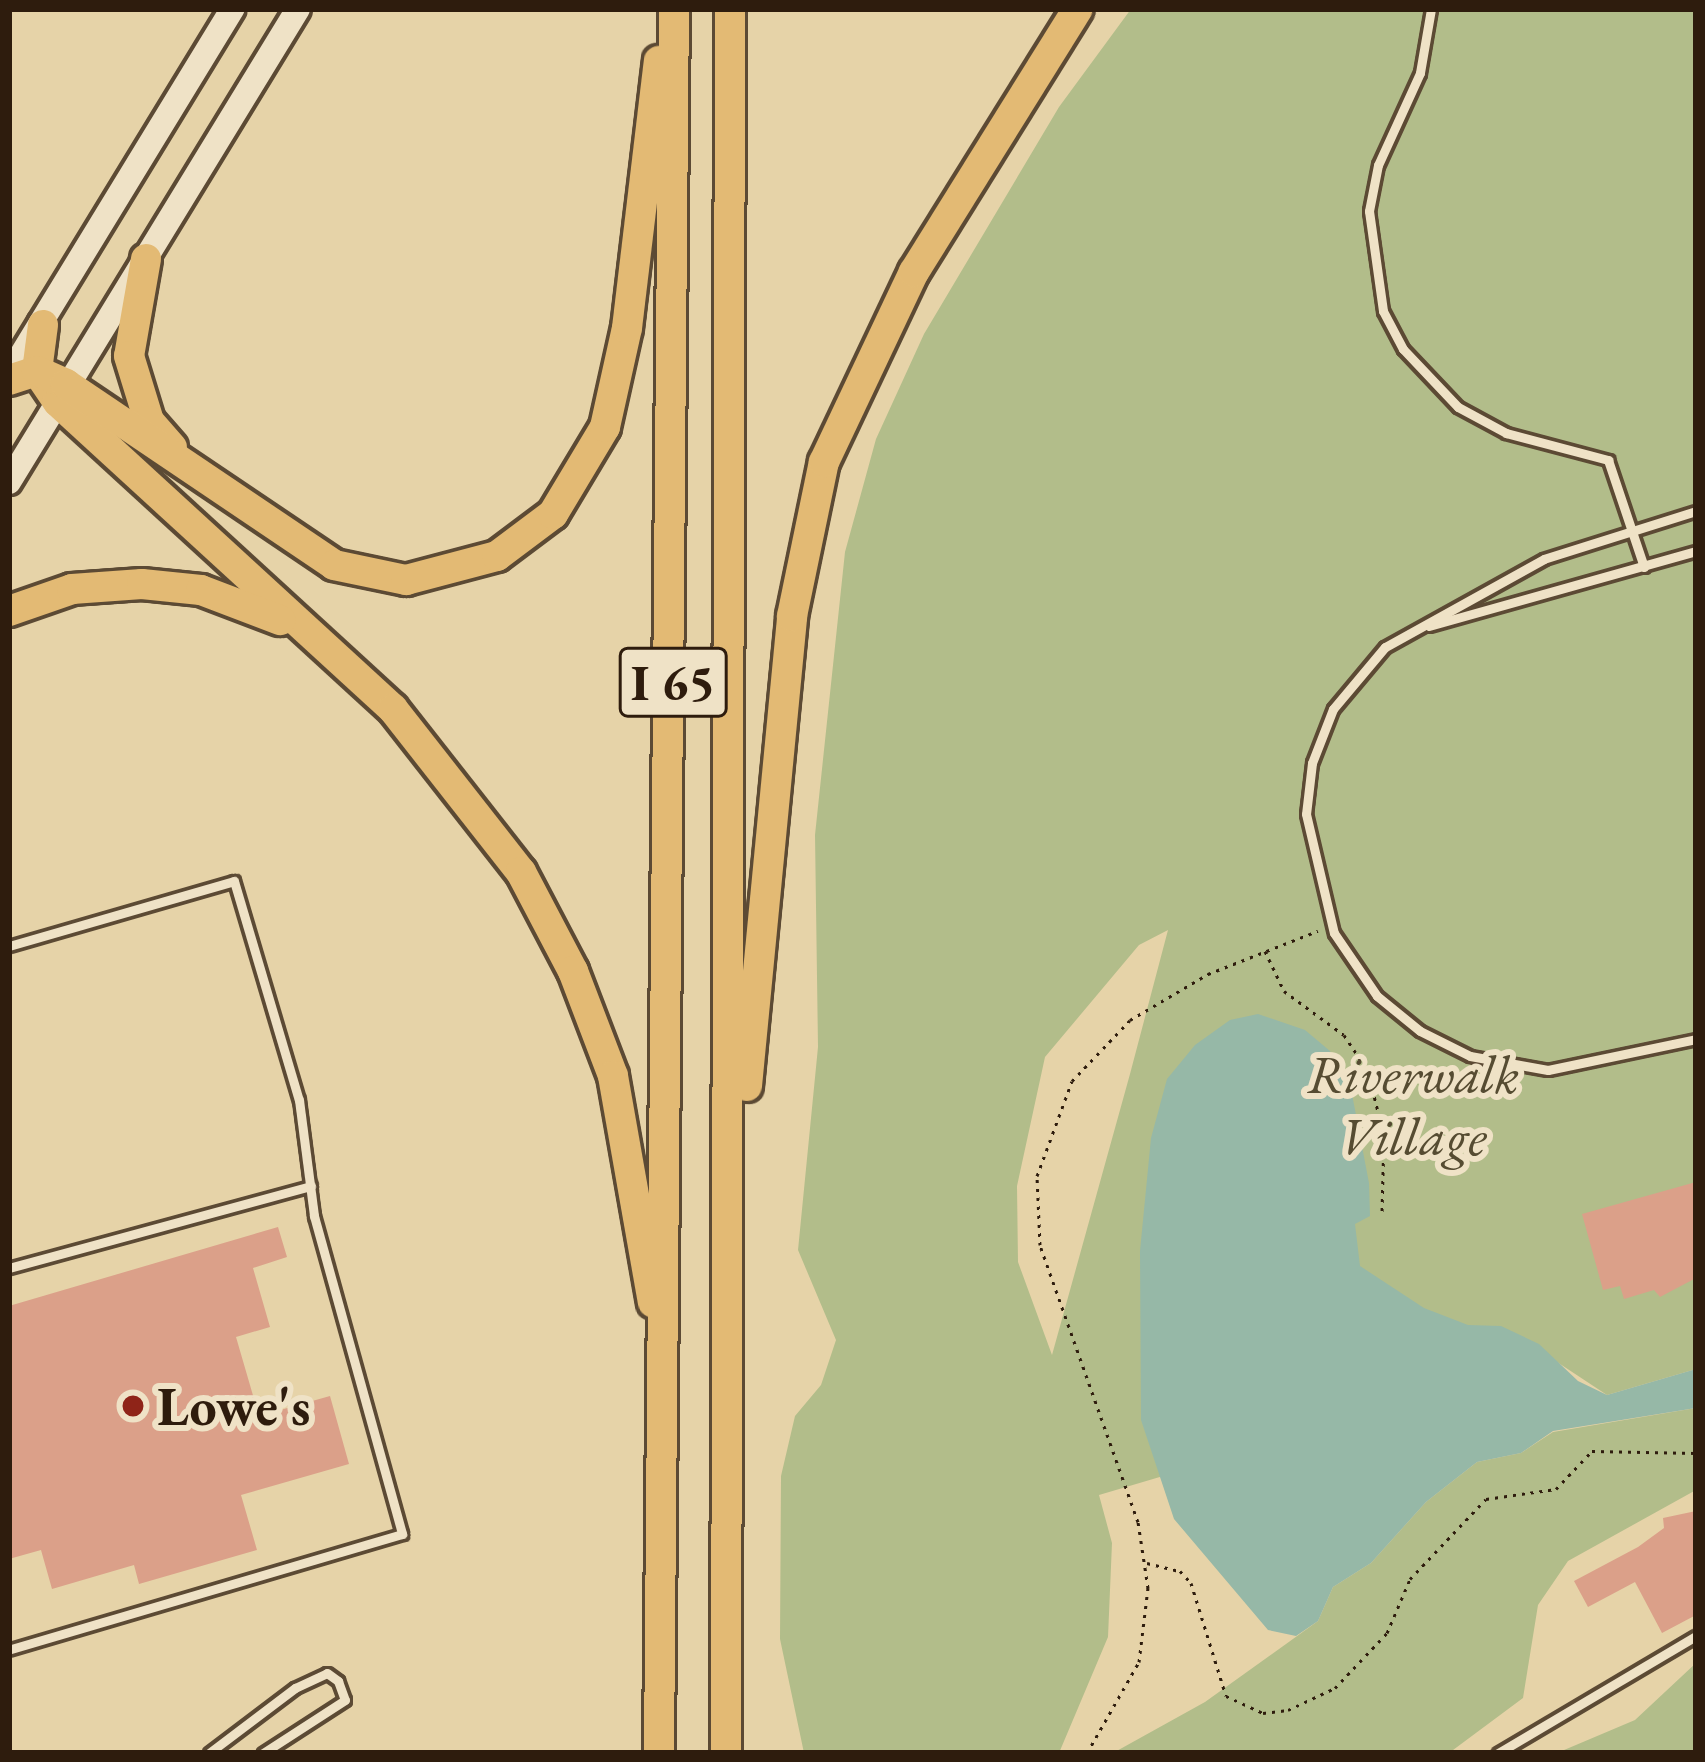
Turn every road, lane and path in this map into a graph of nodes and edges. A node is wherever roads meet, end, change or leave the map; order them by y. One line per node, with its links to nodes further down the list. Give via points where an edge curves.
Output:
1 (232, 9): 8 (main road)
2 (298, 9): 7 (main road)
3 (674, 9): 11 (highway, via 649,125 618,383 591,458 553,514 468,569 406,580 367,576 298,545); 28 (highway, I 65)
4 (730, 9): 25 (highway, I 65)
5 (1078, 9): 25 (highway, via 914,272 824,462 791,616)
6 (1431, 9): 14 (lane, via 1420,73 1378,165 1369,211 1383,310 1403,349 1457,407 1506,433 1603,455)
7 (146, 259): 10 (main road); 11 (highway, via 129,356 149,421)
8 (43, 325): 9 (highway)
9 (18, 375): 10 (highway)
10 (62, 393): 11 (highway); 12 (main road); 18 (highway)
11 (182, 461)
12 (9, 482)
13 (1696, 511): 14 (lane)
14 (1632, 530): 16 (lane); 19 (lane, via 1510,574)
15 (1696, 551): 16 (lane)
16 (1644, 567): 19 (lane)
17 (9, 611): 18 (highway, via 72,589 142,584 201,590)
18 (302, 628): 28 (highway, via 435,754 552,926 622,1112)
19 (1401, 636): 20 (lane, via 1346,689 1312,763 1307,835)
20 (1331, 926): 22 (path); 23 (lane, via 1390,1008 1470,1056 1568,1070)
21 (9, 946): 24 (lane, via 235,881 299,1100)
22 (1264, 950): 26 (path, via 1275,980 1344,1035 1368,1071 1384,1136); 30 (path, via 1162,999 1093,1055 1059,1106 1037,1176 1049,1276)
23 (1696, 1039)
24 (311, 1186): 27 (lane); 32 (lane, via 402,1534)
25 (730, 1211): 36 (highway, I 65)
26 (1382, 1215)
27 (9, 1268)
28 (662, 1356): 35 (highway, I 65)
29 (1696, 1453): 30 (path, via 1592,1451 1556,1489 1486,1499 1410,1579 1387,1633 1325,1695 1288,1710 1263,1713 1226,1696 1191,1583 1180,1571)
30 (1145, 1563): 37 (path, via 1139,1662)
31 (1696, 1636): 38 (lane)
32 (9, 1650)
33 (209, 1753): 34 (lane, via 295,1688 327,1673 338,1681 345,1700)
34 (262, 1753)
35 (659, 1753)
36 (726, 1753)
37 (1087, 1753)
38 (1498, 1753)

